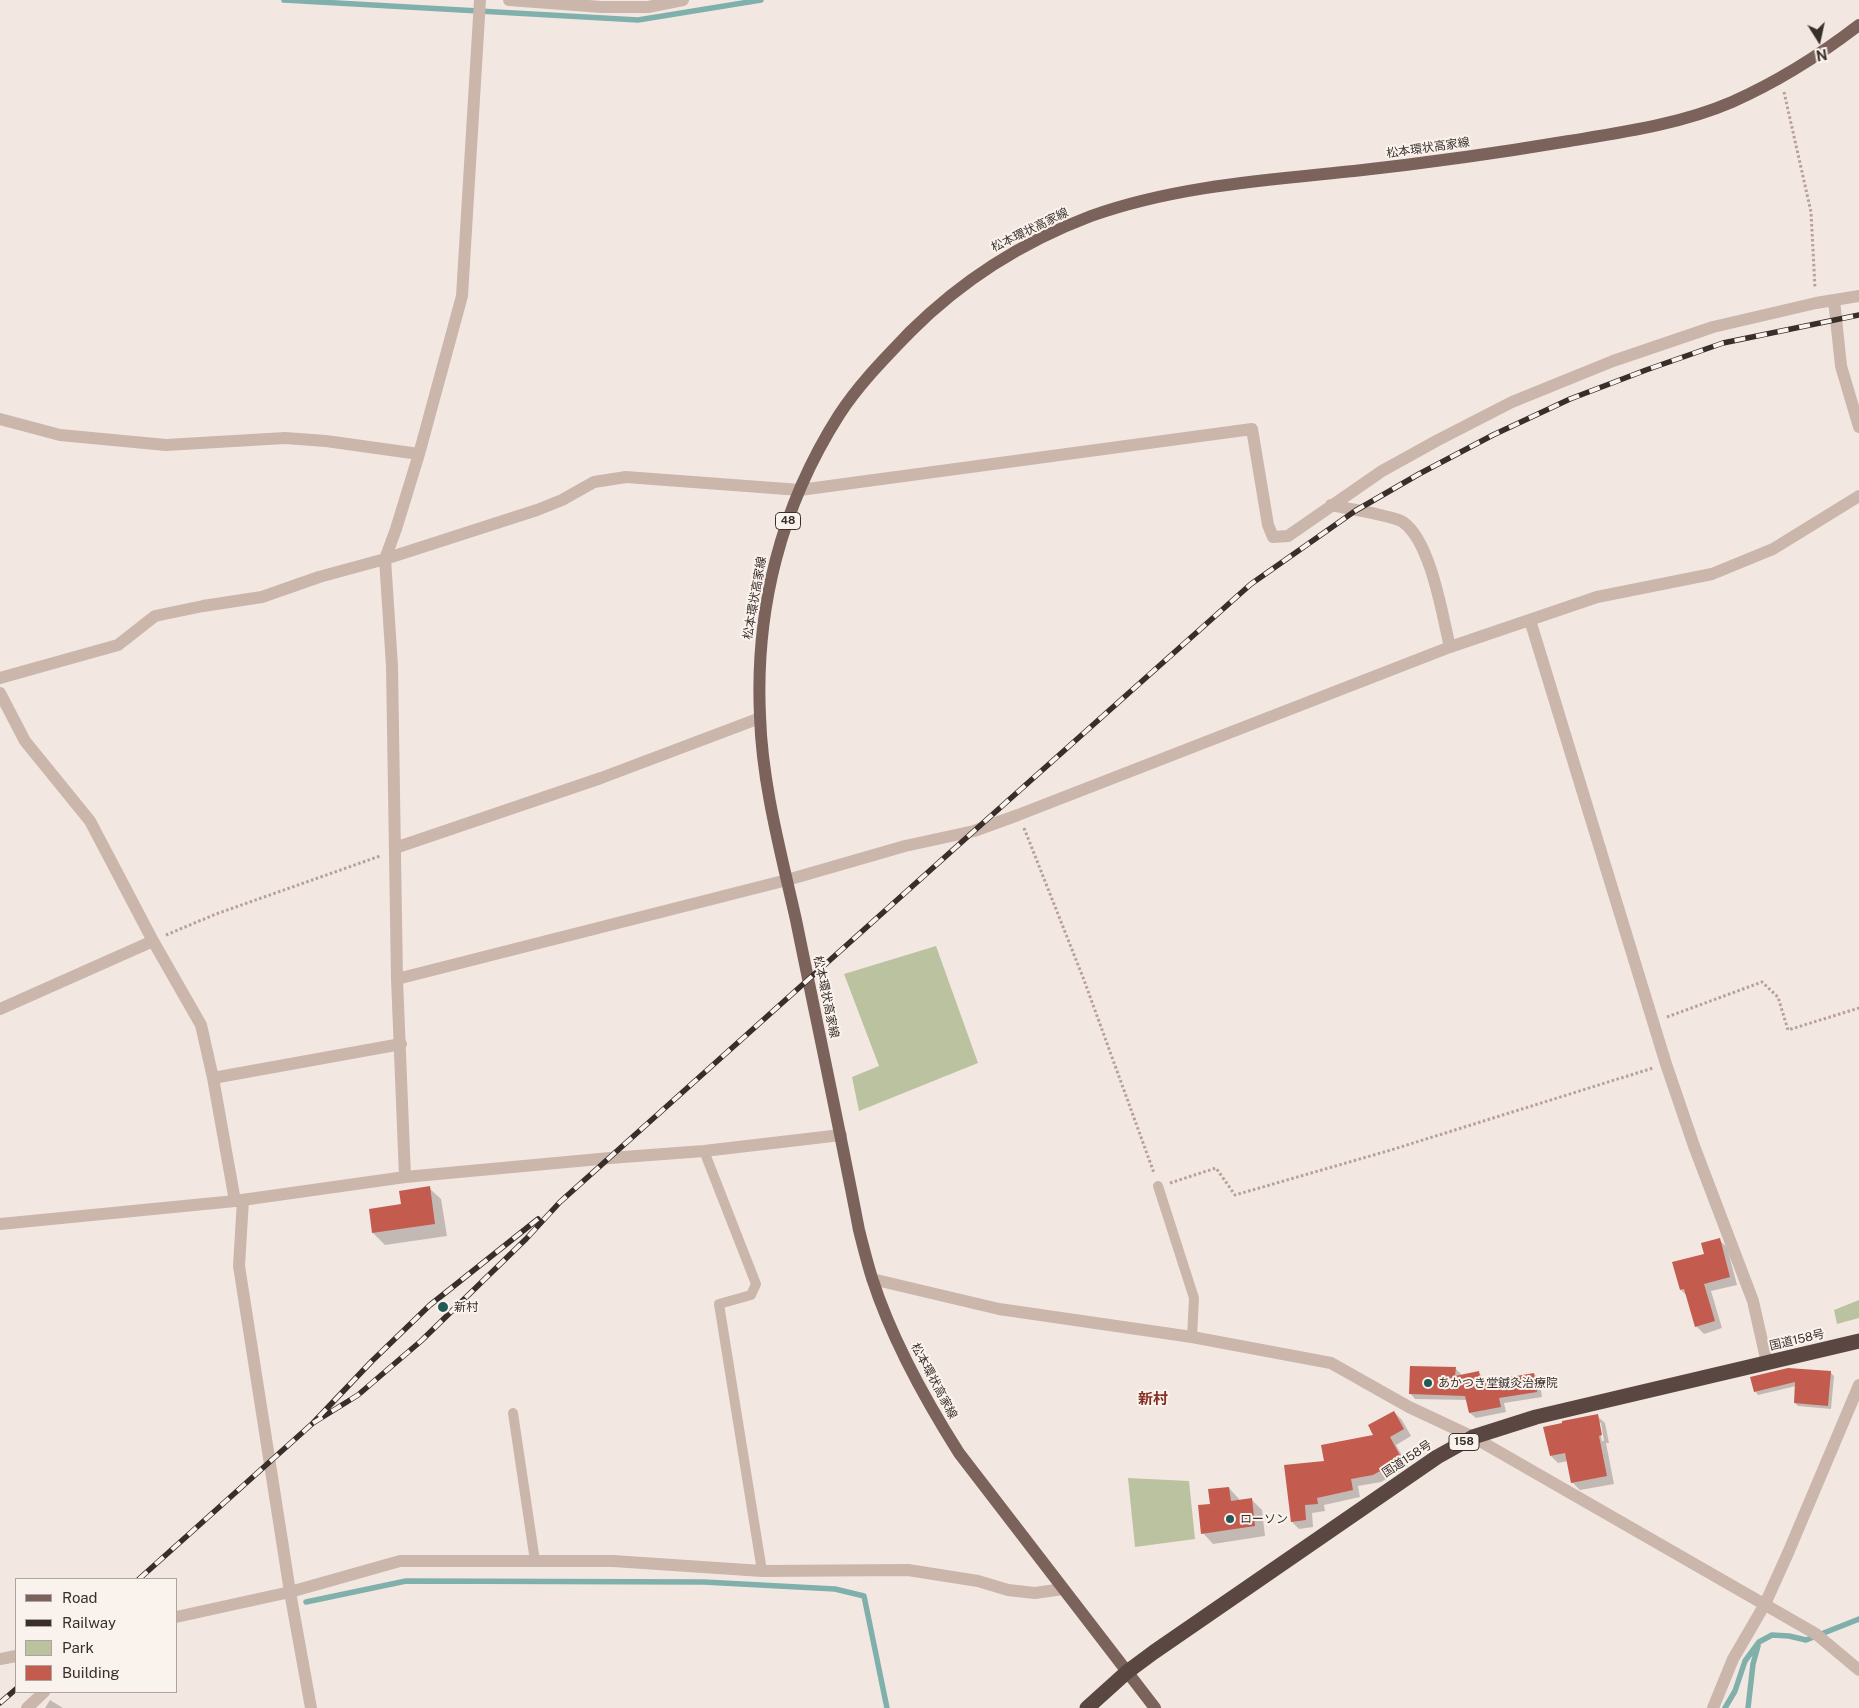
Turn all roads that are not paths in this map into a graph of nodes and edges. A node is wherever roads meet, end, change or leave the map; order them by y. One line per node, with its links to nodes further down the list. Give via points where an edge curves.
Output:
1 (480, 0): 9 (street, via 462,296)
2 (510, 0): 3 (street, via 602,8)
3 (684, 0)
4 (1859, 25): 10 (main road, 松本環状高家線 / 48, via 1781,77 1730,103 1666,122 1562,142 1174,195 1127,205 1057,230 989,266 958,289 889,354 840,414)
5 (1859, 296): 6 (street)
6 (1834, 300): 8 (street, via 1841,366); 12 (street, via 1713,327 1613,361 1512,402 1382,471)
7 (0, 419): 9 (street, via 60,435 166,446 285,438)
8 (1859, 427)
9 (419, 454): 13 (street)
10 (800, 490): 12 (street, via 1252,429 1268,526 1273,537 1288,536); 13 (street, via 626,477 594,482 537,510); 18 (main road, 松本環状高家線 / 48, via 770,581 758,666)
11 (1859, 496): 14 (street, via 1773,549 1712,574 1597,597)
12 (1331, 505): 15 (street, via 1402,522 1412,532 1427,558)
13 (385, 559): 16 (street, via 318,577 262,597 155,616 118,645); 19 (street, via 392,666)
14 (1530, 620): 15 (street); 35 (street, via 1666,1064 1753,1301)
15 (1450, 647): 20 (street, via 1018,815 974,830)
16 (0, 678)
17 (0, 693): 21 (street, via 25,740 90,822)
18 (760, 718): 19 (street, via 601,778); 20 (main road, 松本環状高家線 / 48, via 762,749)
19 (395, 849): 22 (street)
20 (787, 880): 22 (street); 26 (main road, 松本環状高家線 / 48)
21 (153, 940): 23 (street); 25 (street, via 202,1025)
22 (397, 979): 24 (street)
23 (0, 1009)
24 (401, 1044): 25 (street); 28 (street)
25 (213, 1078): 30 (street)
26 (841, 1135): 27 (street); 32 (main road, 松本環状高家線 / 48)
27 (704, 1151): 28 (street); 40 (lane, via 756,1284 751,1295 719,1304)
28 (405, 1178): 30 (street)
29 (1158, 1186): 33 (lane, via 1194,1298)
30 (239, 1200): 31 (street); 42 (street, via 239,1266)
31 (0, 1224)
32 (872, 1279): 33 (street, via 999,1308); 41 (main road, 松本環状高家線 / 48, via 932,1411 959,1453)
33 (1192, 1337): 38 (street, via 1331,1363)
34 (1859, 1341): 35 (highway, 国道158号 / 158)
35 (1767, 1363): 38 (highway, 国道158号 / 158, via 1536,1417)
36 (1859, 1385): 43 (street)
37 (513, 1413): 39 (lane)
38 (1473, 1438): 43 (street); 48 (highway, 国道158号 / 158, via 1396,1484)
39 (535, 1561): 40 (street, via 614,1561); 42 (street, via 400,1561)
40 (762, 1571): 41 (street, via 908,1570 1036,1594)
41 (1062, 1589): 48 (main road, 松本環状高家線 / 48)
42 (290, 1592): 44 (street); 51 (street)
43 (1765, 1604): 47 (street, via 1820,1636); 54 (street, via 1734,1659)
44 (178, 1617)
45 (15, 1656): 46 (street)
46 (0, 1659)
47 (1859, 1670)
48 (1127, 1672): 52 (highway, 国道158号 / 158); 53 (main road, 松本環状高家線 / 48)
49 (43, 1693): 50 (street)
50 (27, 1708)
51 (311, 1708)
52 (1087, 1708)
53 (1155, 1708)
54 (1713, 1708)

